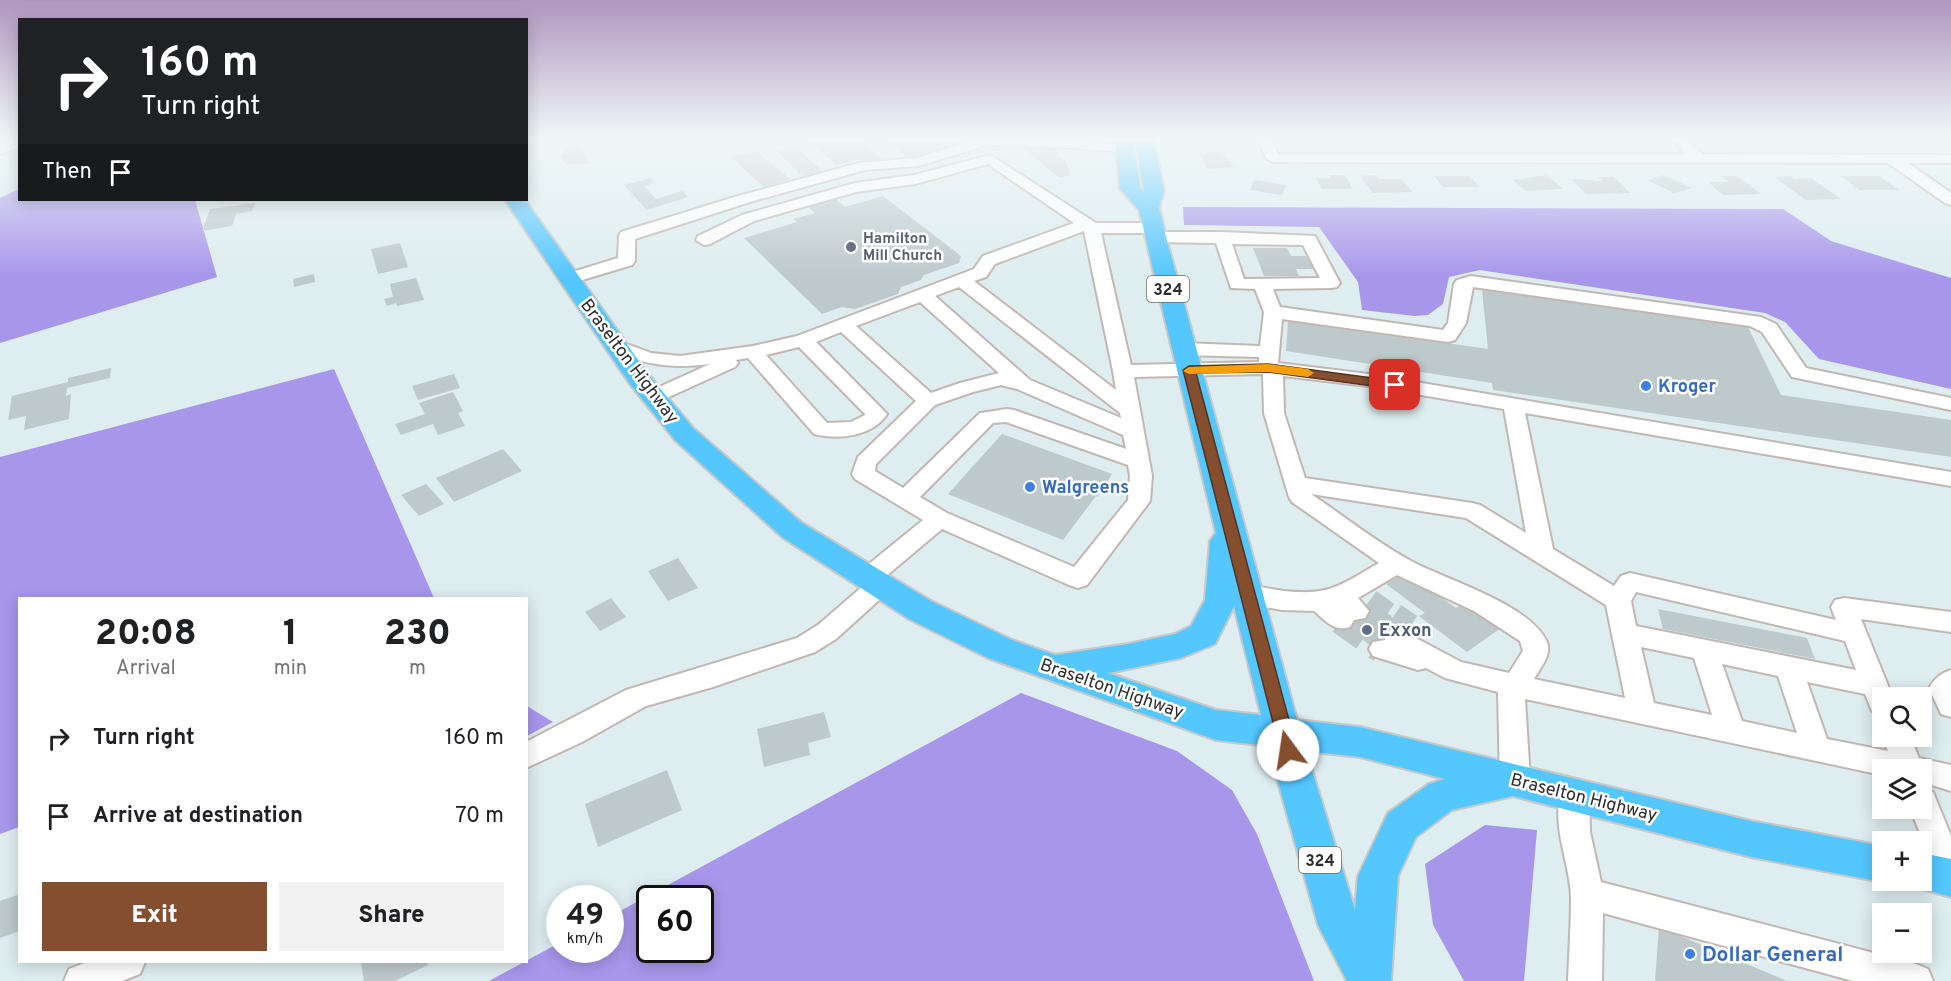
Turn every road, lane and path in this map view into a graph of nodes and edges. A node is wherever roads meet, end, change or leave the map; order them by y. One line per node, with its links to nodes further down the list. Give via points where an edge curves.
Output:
1 (796, 185): 13 (street, via 627,236 626,261)
2 (876, 185): 12 (street, via 748,218)
3 (1027, 185): 10 (street)
4 (1129, 185): 9 (main road)
5 (1153, 185): 9 (main road)
6 (1929, 185): 7 (street)
7 (1951, 200)
8 (516, 201): 13 (main road, Braselton Highway)
9 (1154, 229): 10 (street); 11 (street); 22 (main road, 324)
10 (1092, 231): 14 (street, via 988,260 980,273); 24 (street)
11 (1222, 237): 15 (street, via 1237,284); 15 (street, via 1310,240 1331,283)
12 (704, 240)
13 (569, 279): 20 (main road, Braselton Highway)
14 (961, 280): 16 (street); 31 (street)
15 (1262, 284): 17 (street)
16 (923, 295): 18 (street); 25 (street)
17 (1273, 312): 23 (street); 29 (street, via 1448,336 1457,323 1463,284 1471,281 1754,321 1769,328 1799,374)
18 (844, 325): 19 (street); 27 (street)
19 (803, 340): 21 (street); 30 (street)
20 (616, 346): 21 (street, via 647,358 680,362); 26 (main road, Braselton Highway)
21 (753, 352): 26 (street); 30 (street, via 821,429 839,432)
22 (1186, 359): 23 (street); 24 (street); 37 (main road, 324)
23 (1270, 363): 28 (street); 35 (street, via 1274,413)
24 (1122, 371): 31 (street)
25 (1023, 384): 27 (street, via 1001,379); 31 (street)
26 (653, 397): 41 (main road, Braselton Highway, via 684,434 792,530)
27 (928, 401): 32 (street)
28 (1514, 405): 34 (street); 39 (street)
29 (1951, 405)
30 (874, 417): 32 (street)
31 (1131, 420): 33 (street)
32 (897, 431): 36 (street, via 866,462 863,474)
33 (1138, 461): 36 (street, via 1007,416 987,418); 38 (street, via 1138,501 1078,579)
34 (1951, 479)
35 (1296, 484): 39 (street, via 1472,511); 40 (street, via 1300,496)
36 (904, 499): 38 (street)
37 (1227, 518): 42 (main road, 324); 49 (main road, via 1221,600 1203,635 1181,645 1128,657)
38 (939, 519): 41 (street)
39 (1542, 554): 43 (street)
40 (1397, 564): 42 (street, via 1347,603 1305,603); 52 (street, via 1483,604 1529,634 1536,652)
41 (874, 582): 49 (main road, Braselton Highway, via 920,610 1000,649); 60 (street, via 827,632 806,645 636,698)
42 (1247, 595): 58 (main road, 324)
43 (1618, 600): 45 (street); 46 (street, via 1630,582)
44 (1951, 622): 46 (street, via 1844,607)
45 (1625, 634): 48 (street); 56 (street)
46 (1855, 634): 53 (street)
47 (1396, 638): 52 (street, via 1454,671)
48 (1704, 650): 50 (street); 57 (street)
49 (1054, 668): 58 (main road, Braselton Highway, via 1216,724)
50 (1788, 668): 54 (street); 59 (street)
51 (1951, 681): 55 (street, via 1943,688)
52 (1516, 686): 56 (street); 64 (street, via 1511,693)
53 (1876, 687)
54 (1872, 692)
55 (1951, 706)
56 (1642, 712): 57 (street)
57 (1731, 730): 59 (street)
58 (1284, 733): 64 (main road, Braselton Highway, via 1360,742); 73 (main road, 324, via 1339,925)
59 (1816, 748): 61 (street)
60 (528, 755)
61 (1872, 760)
62 (1932, 773): 63 (street)
63 (1951, 778)
64 (1515, 780): 65 (main road, Braselton Highway); 73 (main road, via 1442,796 1402,825 1378,876)
65 (1574, 795): 67 (main road, Braselton Highway, via 1751,839); 70 (street, via 1575,832)
66 (1929, 819): 69 (street)
67 (1872, 862)
68 (1932, 873): 69 (main road)
69 (1951, 876)
70 (1587, 894): 74 (street); 75 (street)
71 (126, 963): 72 (street)
72 (81, 981)
73 (1370, 981)
74 (1585, 981)
75 (1916, 981)

